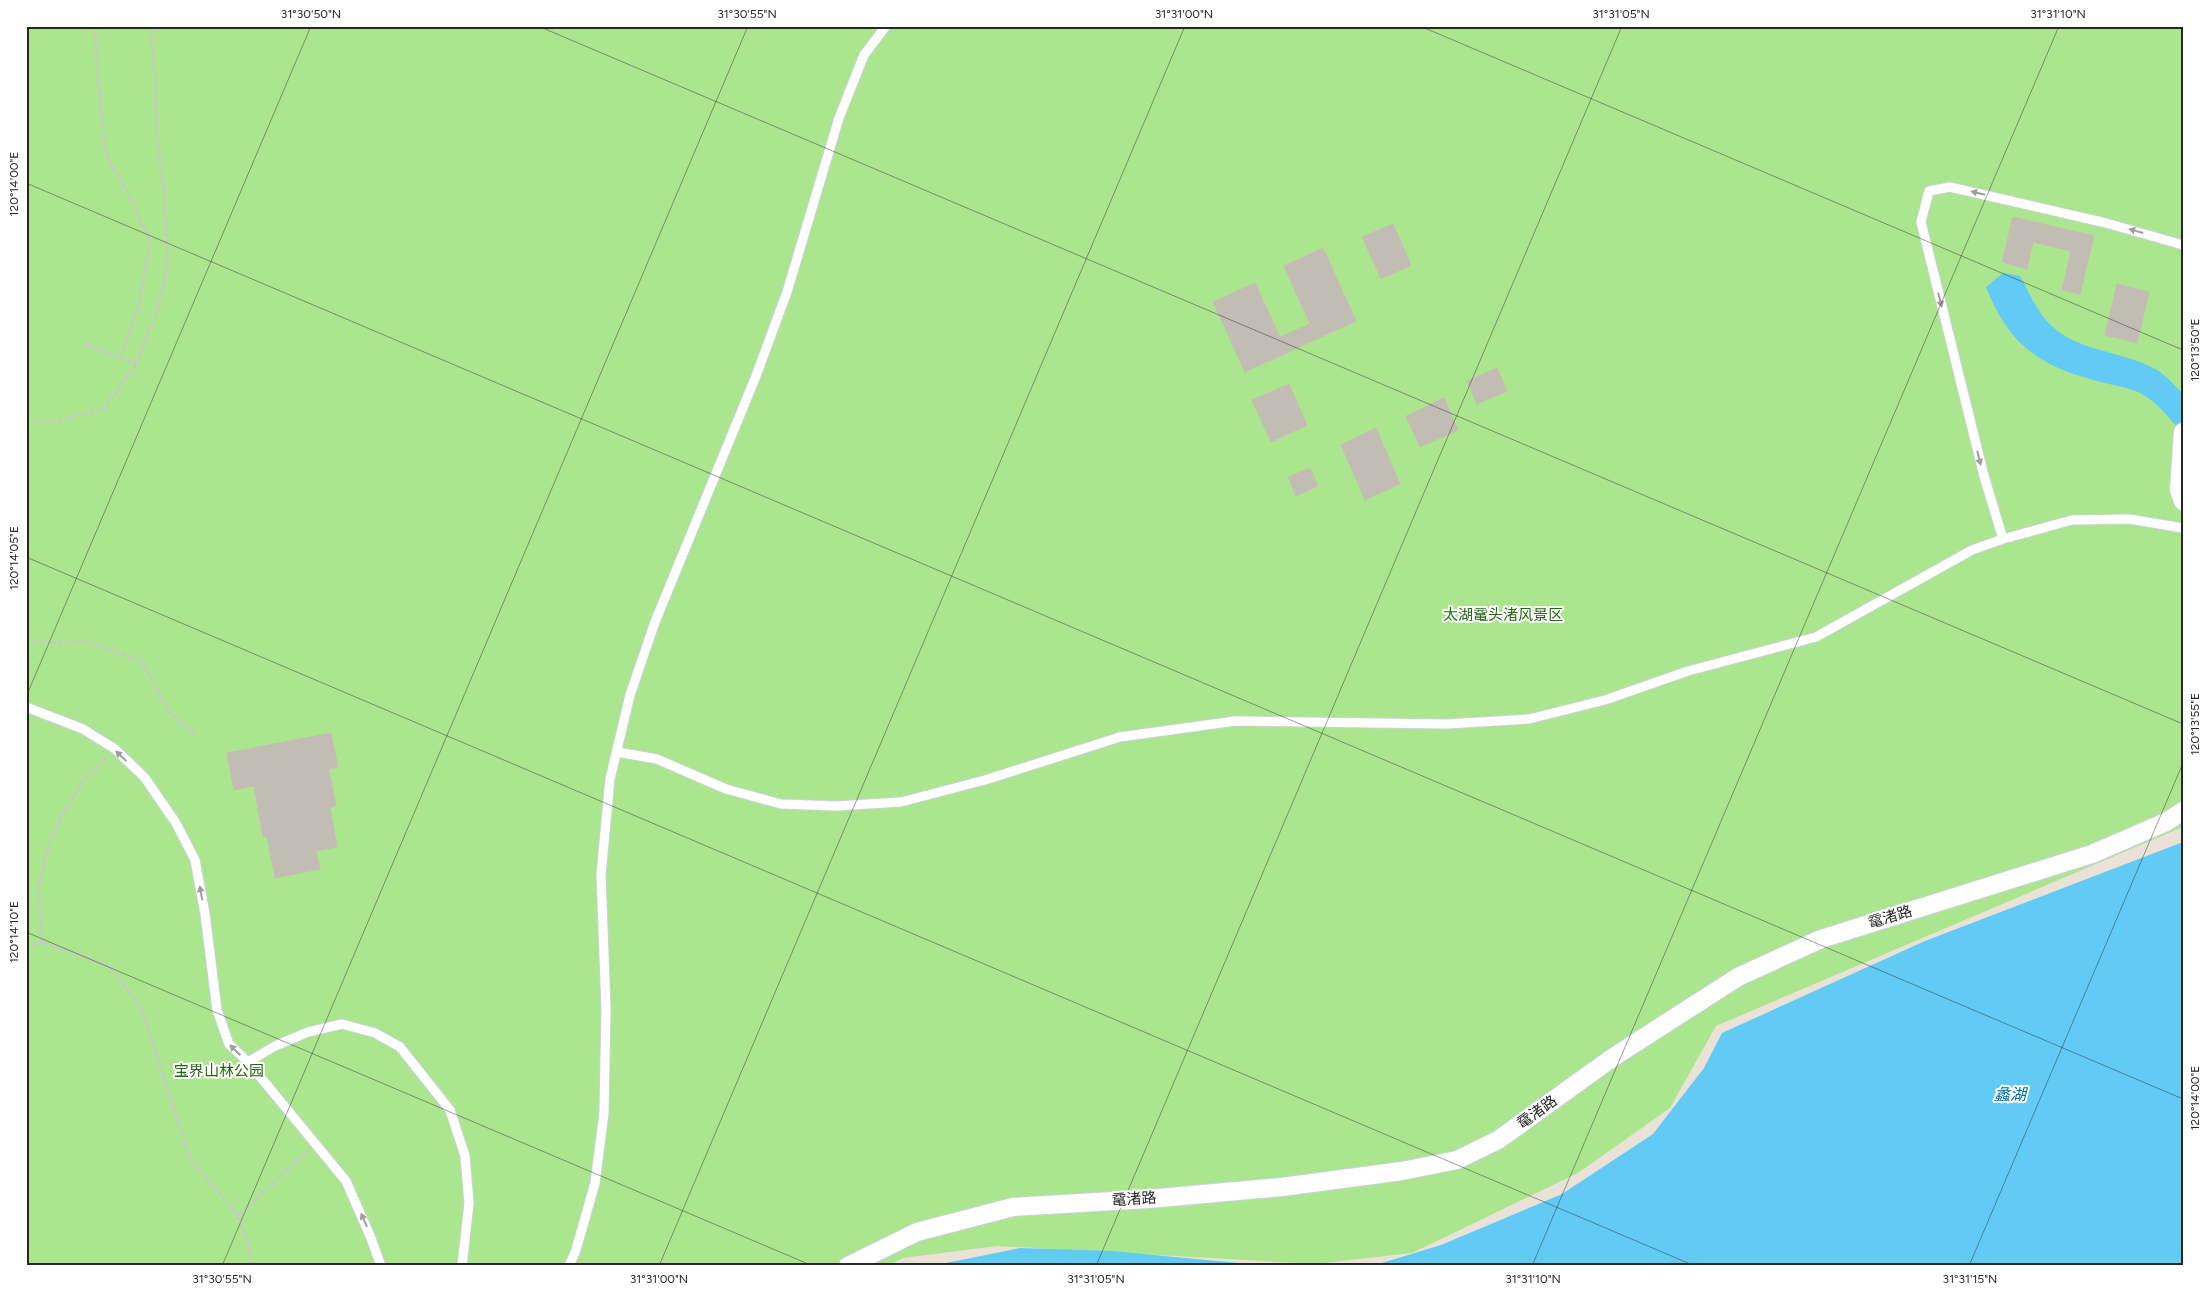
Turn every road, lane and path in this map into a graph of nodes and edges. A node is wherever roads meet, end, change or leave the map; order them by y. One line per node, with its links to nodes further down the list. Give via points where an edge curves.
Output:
1 (95, 26): 6 (path, via 106,155 150,240 139,305)
2 (158, 26): 7 (path, via 151,36 168,262 158,309)
3 (886, 26): 17 (lane, via 864,55 839,118 787,292 655,622 630,695)
4 (2183, 245): 12 (lane, one-way to 12, via 2106,223 1950,187 1929,191 1920,222)
5 (86, 344): 6 (path)
6 (120, 357): 7 (path)
7 (136, 364): 8 (path, via 104,409 56,421)
8 (26, 421)
9 (2182, 437): 10 (street, via 2180,490)
10 (2183, 501)
11 (2183, 528): 12 (lane, via 2129,519 2072,520)
12 (2003, 539): 17 (lane, via 1972,550 1816,637 1688,671 1605,700 1529,720 1447,724 1236,721 1120,737 985,780 901,802 836,806 782,804 726,789 657,759)
13 (26, 643): 15 (path, via 89,642 142,661 169,712)
14 (26, 707): 16 (lane, via 83,729)
15 (197, 738)
16 (115, 750): 19 (path, via 82,781 50,838 38,890); 21 (lane, one-way to 16, via 229,1044 217,1010 195,860 176,823 145,778)
17 (617, 752): 27 (lane, via 610,779 601,875 606,1009 604,1113 595,1183)
18 (2183, 811): 28 (street, 鼋渚路, via 2166,822 2092,854 1821,939 1738,977 1612,1058 1498,1140 1456,1160 1282,1187 1148,1199 1013,1206 917,1232)
19 (42, 942): 20 (path); 23 (path, via 109,965 142,1008 190,1159)
20 (26, 949)
21 (248, 1062): 22 (lane); 26 (lane, via 308,1032 342,1024 375,1033 400,1048 450,1110 465,1156 469,1203)
22 (316, 1143): 23 (path); 25 (lane, one-way to 22, via 346,1181)
23 (238, 1216): 24 (path, via 249,1246)
24 (251, 1266)
25 (381, 1266)
26 (462, 1266)
27 (569, 1266)
28 (848, 1266)

